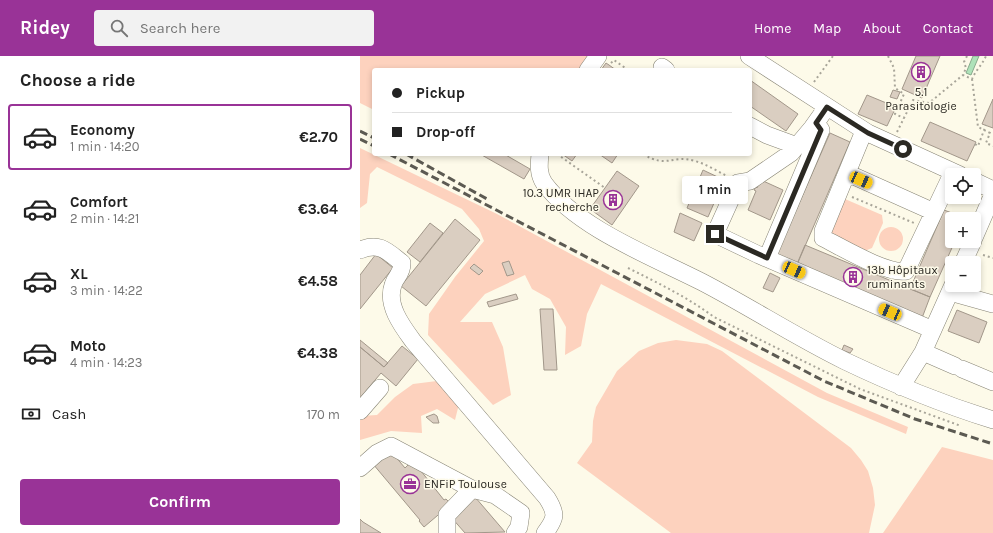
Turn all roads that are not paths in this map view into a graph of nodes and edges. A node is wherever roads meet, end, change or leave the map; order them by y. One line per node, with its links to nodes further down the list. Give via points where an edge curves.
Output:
1 (749, 56): 4 (lane)
2 (604, 61): 3 (lane)
3 (592, 68)
4 (827, 107): 5 (lane); 7 (lane)
5 (816, 123): 8 (lane); 19 (lane, via 821,130)
6 (752, 127): 8 (lane)
7 (864, 131): 10 (lane); 11 (lane)
8 (797, 146): 19 (lane, via 791,153 750,181 738,183 715,234)
9 (540, 156): 26 (lane, via 539,169 545,183 568,206 602,231 843,360)
10 (945, 169)
11 (847, 173): 16 (lane); 16 (lane, via 823,231 823,238 868,260 899,272 906,271)
12 (981, 184): 13 (lane)
13 (993, 190)
14 (945, 193): 16 (lane)
15 (993, 194): 17 (lane)
16 (934, 212)
17 (981, 222)
18 (360, 250): 34 (lane, via 382,247 402,263 402,271 393,285 396,316 413,341 547,498 555,510 554,521)
19 (767, 258): 23 (lane)
20 (950, 292): 23 (lane)
21 (962, 292): 22 (lane)
22 (993, 304)
23 (933, 330): 24 (lane)
24 (923, 352): 25 (lane); 26 (lane)
25 (993, 382)
26 (901, 387): 29 (lane)
27 (380, 388): 28 (lane)
28 (360, 411)
29 (993, 420)
30 (360, 468): 31 (lane, via 377,453 391,446)
31 (472, 489): 32 (lane, via 447,515); 33 (lane, via 495,496 521,513 519,527)
32 (445, 532)
33 (515, 533)
34 (545, 533)

